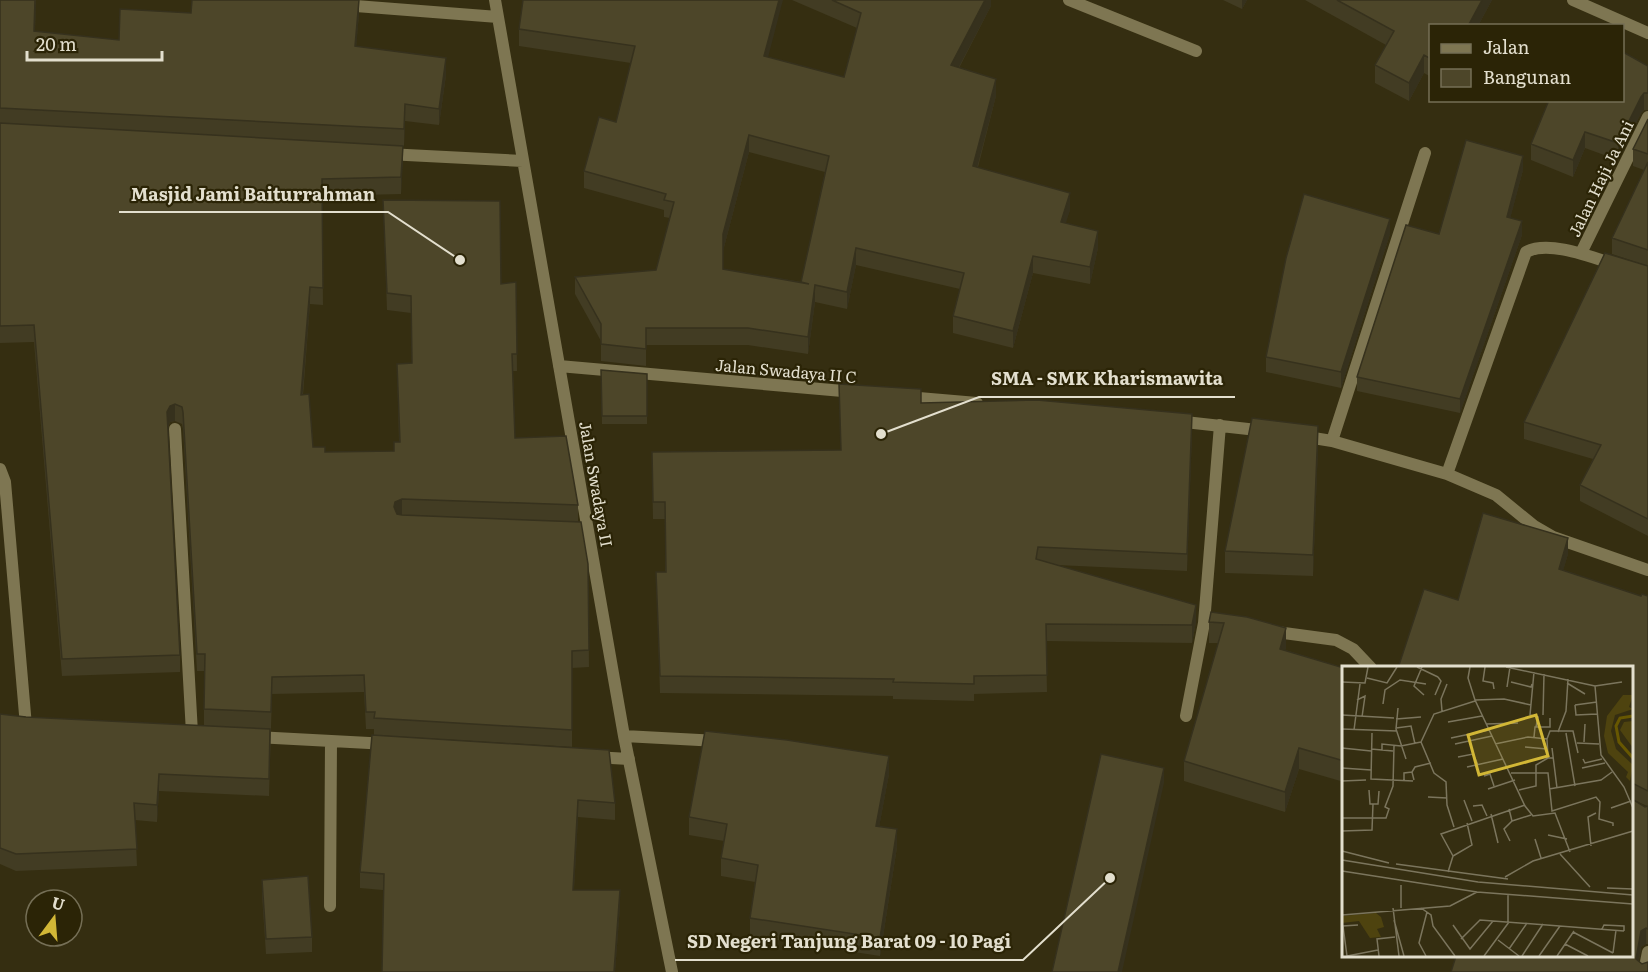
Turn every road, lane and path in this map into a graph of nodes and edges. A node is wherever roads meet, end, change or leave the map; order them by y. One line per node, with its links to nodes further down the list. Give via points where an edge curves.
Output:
1 (495, 0): 5 (street, Jalan Swadaya II)
2 (1069, 0): 7 (street)
3 (1573, 0): 6 (street)
4 (326, 4): 5 (street)
5 (498, 17): 11 (street, Jalan Swadaya II)
6 (1648, 33)
7 (1196, 51)
8 (1648, 117): 12 (street, Jalan Haji Ja Ani)
9 (369, 153): 11 (street)
10 (1425, 153): 21 (street)
11 (523, 161): 14 (street, Jalan Swadaya II)
12 (1581, 253): 13 (street); 23 (street, via 1537,246 1526,252)
13 (1626, 268)
14 (559, 366): 15 (street, Jalan Swadaya II C); 30 (street, Jalan Swadaya II, via 582,531)
15 (866, 393)
16 (890, 395): 17 (street)
17 (984, 404)
18 (1161, 420): 19 (street)
19 (1220, 425): 21 (street); 27 (street, via 1209,624)
20 (175, 429): 29 (street)
21 (1332, 441): 23 (street)
22 (0, 469): 28 (street, via 5,482)
23 (1447, 474): 24 (street, via 1496,495 1553,537)
24 (1648, 570)
25 (1259, 630): 26 (street, via 1336,640 1353,649)
26 (1369, 666)
27 (1186, 716)
28 (27, 726)
29 (192, 734)
30 (624, 735): 33 (street); 36 (street, Jalan Swadaya II)
31 (238, 736): 32 (street)
32 (331, 741): 34 (street); 37 (street)
33 (727, 742)
34 (402, 745)
35 (581, 756): 36 (street)
36 (629, 759): 39 (street, Jalan Swadaya II)
37 (330, 906)
38 (1648, 952): 40 (street)
39 (672, 972)
40 (1644, 972)

